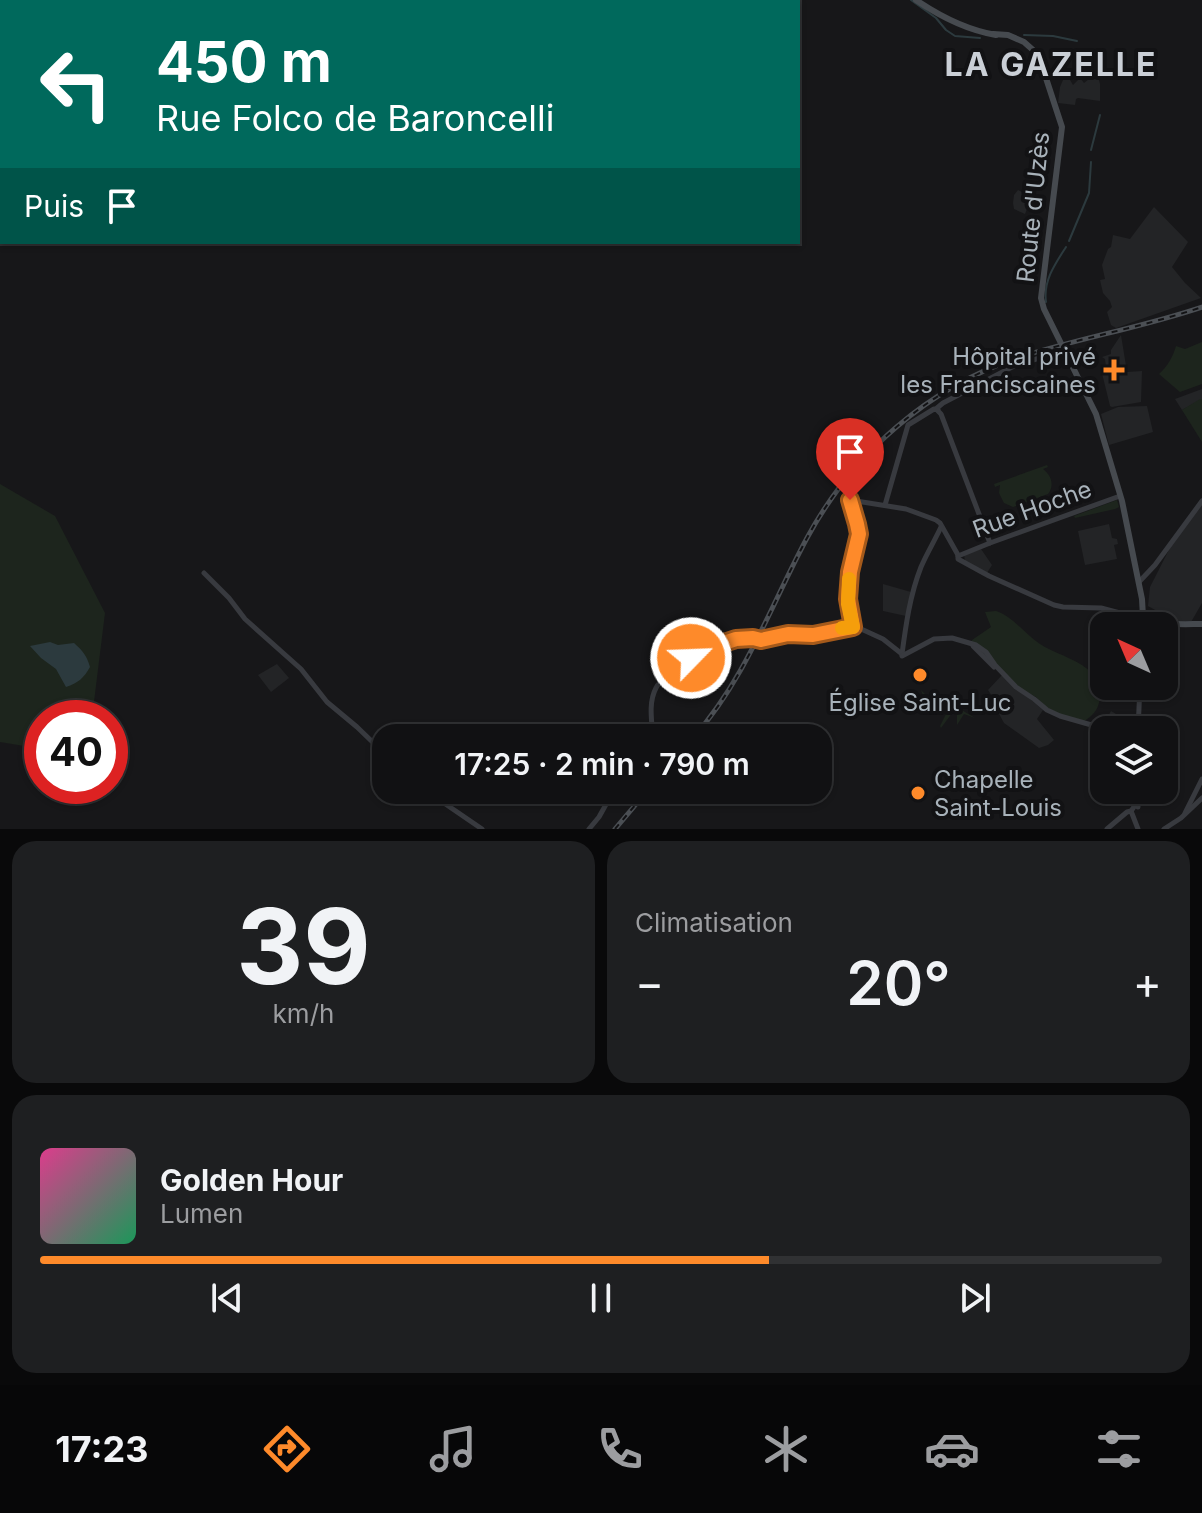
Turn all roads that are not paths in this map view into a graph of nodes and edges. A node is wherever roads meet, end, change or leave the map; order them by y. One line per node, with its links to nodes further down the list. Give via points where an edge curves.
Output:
1 (916, 0): 2 (main road, Route d'Uzès, via 960,25 1024,42 1038,57 1062,127 1041,298)
2 (1064, 347): 3 (street, via 1008,369); 4 (main road, Route d'Uzès, via 1096,414)
3 (936, 410): 6 (street, via 908,425); 8 (street)
4 (1120, 496): 8 (street, Rue Hoche); 11 (main road, Route d'Uzès)
5 (1202, 501): 11 (street)
6 (885, 505): 7 (street, via 911,510); 15 (street, via 850,500 859,534 850,572)
7 (942, 526): 9 (street); 17 (street, via 908,609)
8 (990, 543): 9 (street, Rue Hoche)
9 (958, 557): 12 (street, via 992,578 1063,607)
10 (204, 573): 20 (street)
11 (1139, 582): 13 (main road, Route d'Uzès)
12 (1116, 612)
13 (1146, 612)
14 (1178, 621): 16 (main road)
15 (852, 624): 17 (street); 18 (street, via 813,635 745,638 703,651 658,684)
16 (1202, 624)
17 (902, 655): 19 (street, via 946,637 972,645 1051,712)
18 (653, 724)
19 (1090, 724)
20 (372, 741)
21 (1202, 779): 27 (street)
22 (1202, 798): 27 (street)
23 (445, 804): 29 (street)
24 (606, 804): 30 (street)
25 (1139, 804): 26 (street)
26 (1131, 811): 28 (street); 31 (street)
27 (1185, 814): 32 (street)
28 (1138, 828)
29 (482, 829)
30 (589, 829)
31 (1107, 829)
32 (1164, 829)

